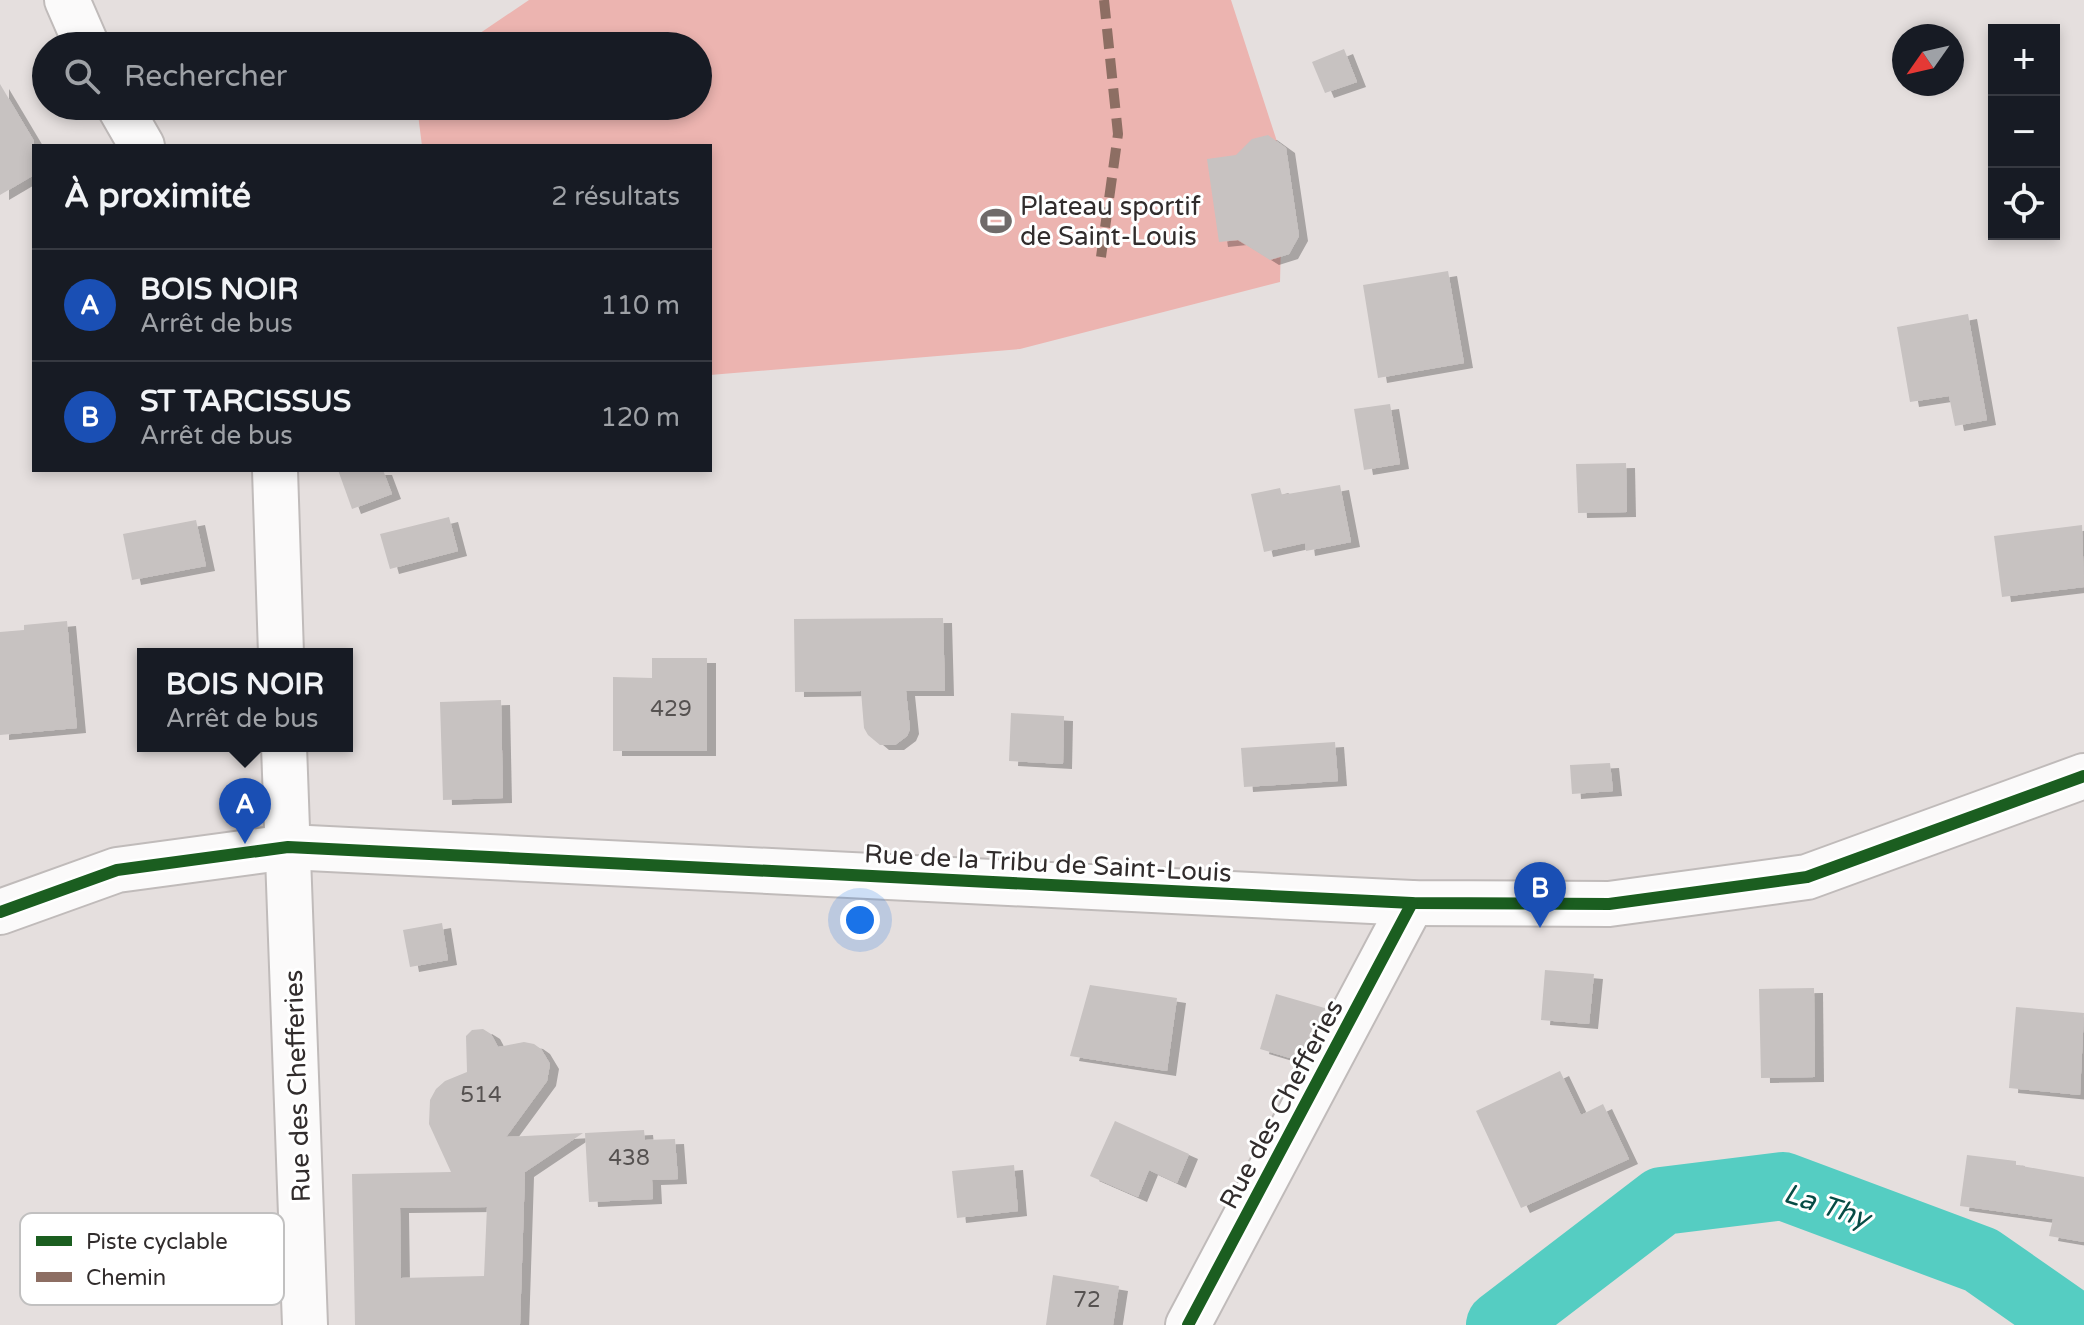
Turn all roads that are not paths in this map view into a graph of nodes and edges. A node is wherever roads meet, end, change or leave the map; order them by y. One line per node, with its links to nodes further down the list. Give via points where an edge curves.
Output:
1 (67, 0): 2 (street)
2 (81, 32)
3 (127, 120): 4 (street)
4 (141, 144)
5 (275, 472): 6 (street)
6 (281, 648)
7 (284, 752): 9 (street, Rue des Chefferies)
8 (2084, 776): 10 (street, Rue de la Tribu de Saint-Louis, via 1807,877 1609,904)
9 (288, 847): 10 (street, Rue de la Tribu de Saint-Louis); 11 (street, Rue de la Tribu de Saint-Louis, via 117,870); 12 (street, Rue des Chefferies)
10 (1412, 903): 13 (street, Rue des Chefferies)
11 (0, 912)
12 (305, 1325)
13 (1188, 1325)

